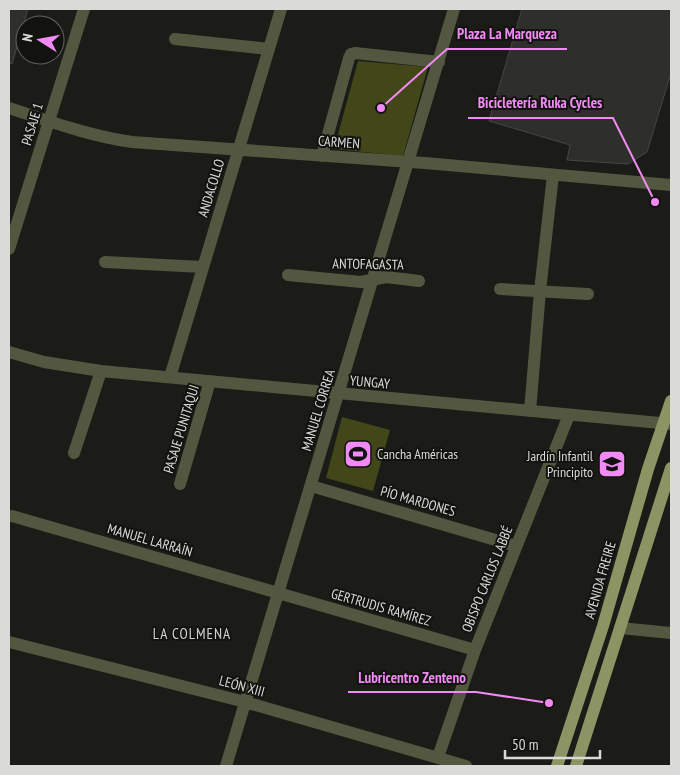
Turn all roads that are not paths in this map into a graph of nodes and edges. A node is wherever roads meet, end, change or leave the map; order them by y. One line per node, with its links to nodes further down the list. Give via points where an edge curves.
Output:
1 (84, 9): 8 (street, PASAJE 1)
2 (281, 9): 5 (street, ANDACOLLO)
3 (454, 9): 6 (street, MANUEL CORREA)
4 (175, 39): 5 (street)
5 (269, 49): 9 (street, ANDACOLLO)
6 (439, 62): 10 (street, via 351,54); 11 (street, MANUEL CORREA)
7 (9, 108): 8 (street, CARMEN)
8 (49, 121): 9 (street, CARMEN, via 108,139); 14 (street, PASAJE 1)
9 (239, 150): 10 (street, CARMEN); 16 (street, ANDACOLLO)
10 (322, 156): 11 (street, CARMEN)
11 (409, 162): 12 (street, CARMEN); 18 (street, MANUEL CORREA)
12 (553, 175): 13 (street, CARMEN); 21 (street)
13 (671, 185)
14 (9, 249)
15 (105, 262): 16 (street)
16 (203, 267): 25 (street, ANDACOLLO)
17 (288, 275): 18 (street, ANTOFAGASTA, via 361,282)
18 (373, 278): 19 (street, ANTOFAGASTA); 27 (street, MANUEL CORREA)
19 (419, 280)
20 (500, 289): 21 (street)
21 (540, 291): 22 (street); 29 (street)
22 (588, 294)
23 (9, 352): 24 (street, YUNGAY, via 44,362)
24 (102, 371): 25 (street, YUNGAY); 32 (street)
25 (170, 377): 26 (street, YUNGAY)
26 (210, 381): 27 (street, YUNGAY); 34 (street, PASAJE PUNITAQUI)
27 (338, 394): 29 (street, YUNGAY); 35 (street, MANUEL CORREA)
28 (671, 401): 31 (main road, AVENIDA FREIRE)
29 (530, 411): 30 (street, YUNGAY)
30 (569, 415): 31 (street, YUNGAY); 37 (street, OBISPO CARLOS LABBÉ)
31 (667, 424): 47 (main road, AVENIDA FREIRE, via 648,469 603,626)
32 (74, 452)
33 (671, 468): 39 (main road)
34 (180, 484)
35 (311, 486): 37 (street, PÍO MARDONES); 38 (street, MANUEL CORREA)
36 (12, 516): 38 (street, MANUEL LARRAÍN)
37 (516, 546): 42 (street, OBISPO CARLOS LABBÉ)
38 (278, 593): 42 (street, GERTRUDIS RAMÍREZ); 43 (street, MANUEL CORREA)
39 (620, 628): 40 (street); 48 (main road)
40 (671, 633)
41 (9, 642): 43 (street, LEÓN XIII)
42 (475, 650): 44 (street, OBISPO CARLOS LABBÉ)
43 (245, 702): 44 (street, LEÓN XIII); 45 (street, MANUEL CORREA)
44 (438, 757): 46 (street, LEÓN XIII)
45 (226, 766)
46 (466, 766)
47 (557, 766)
48 (576, 766)

